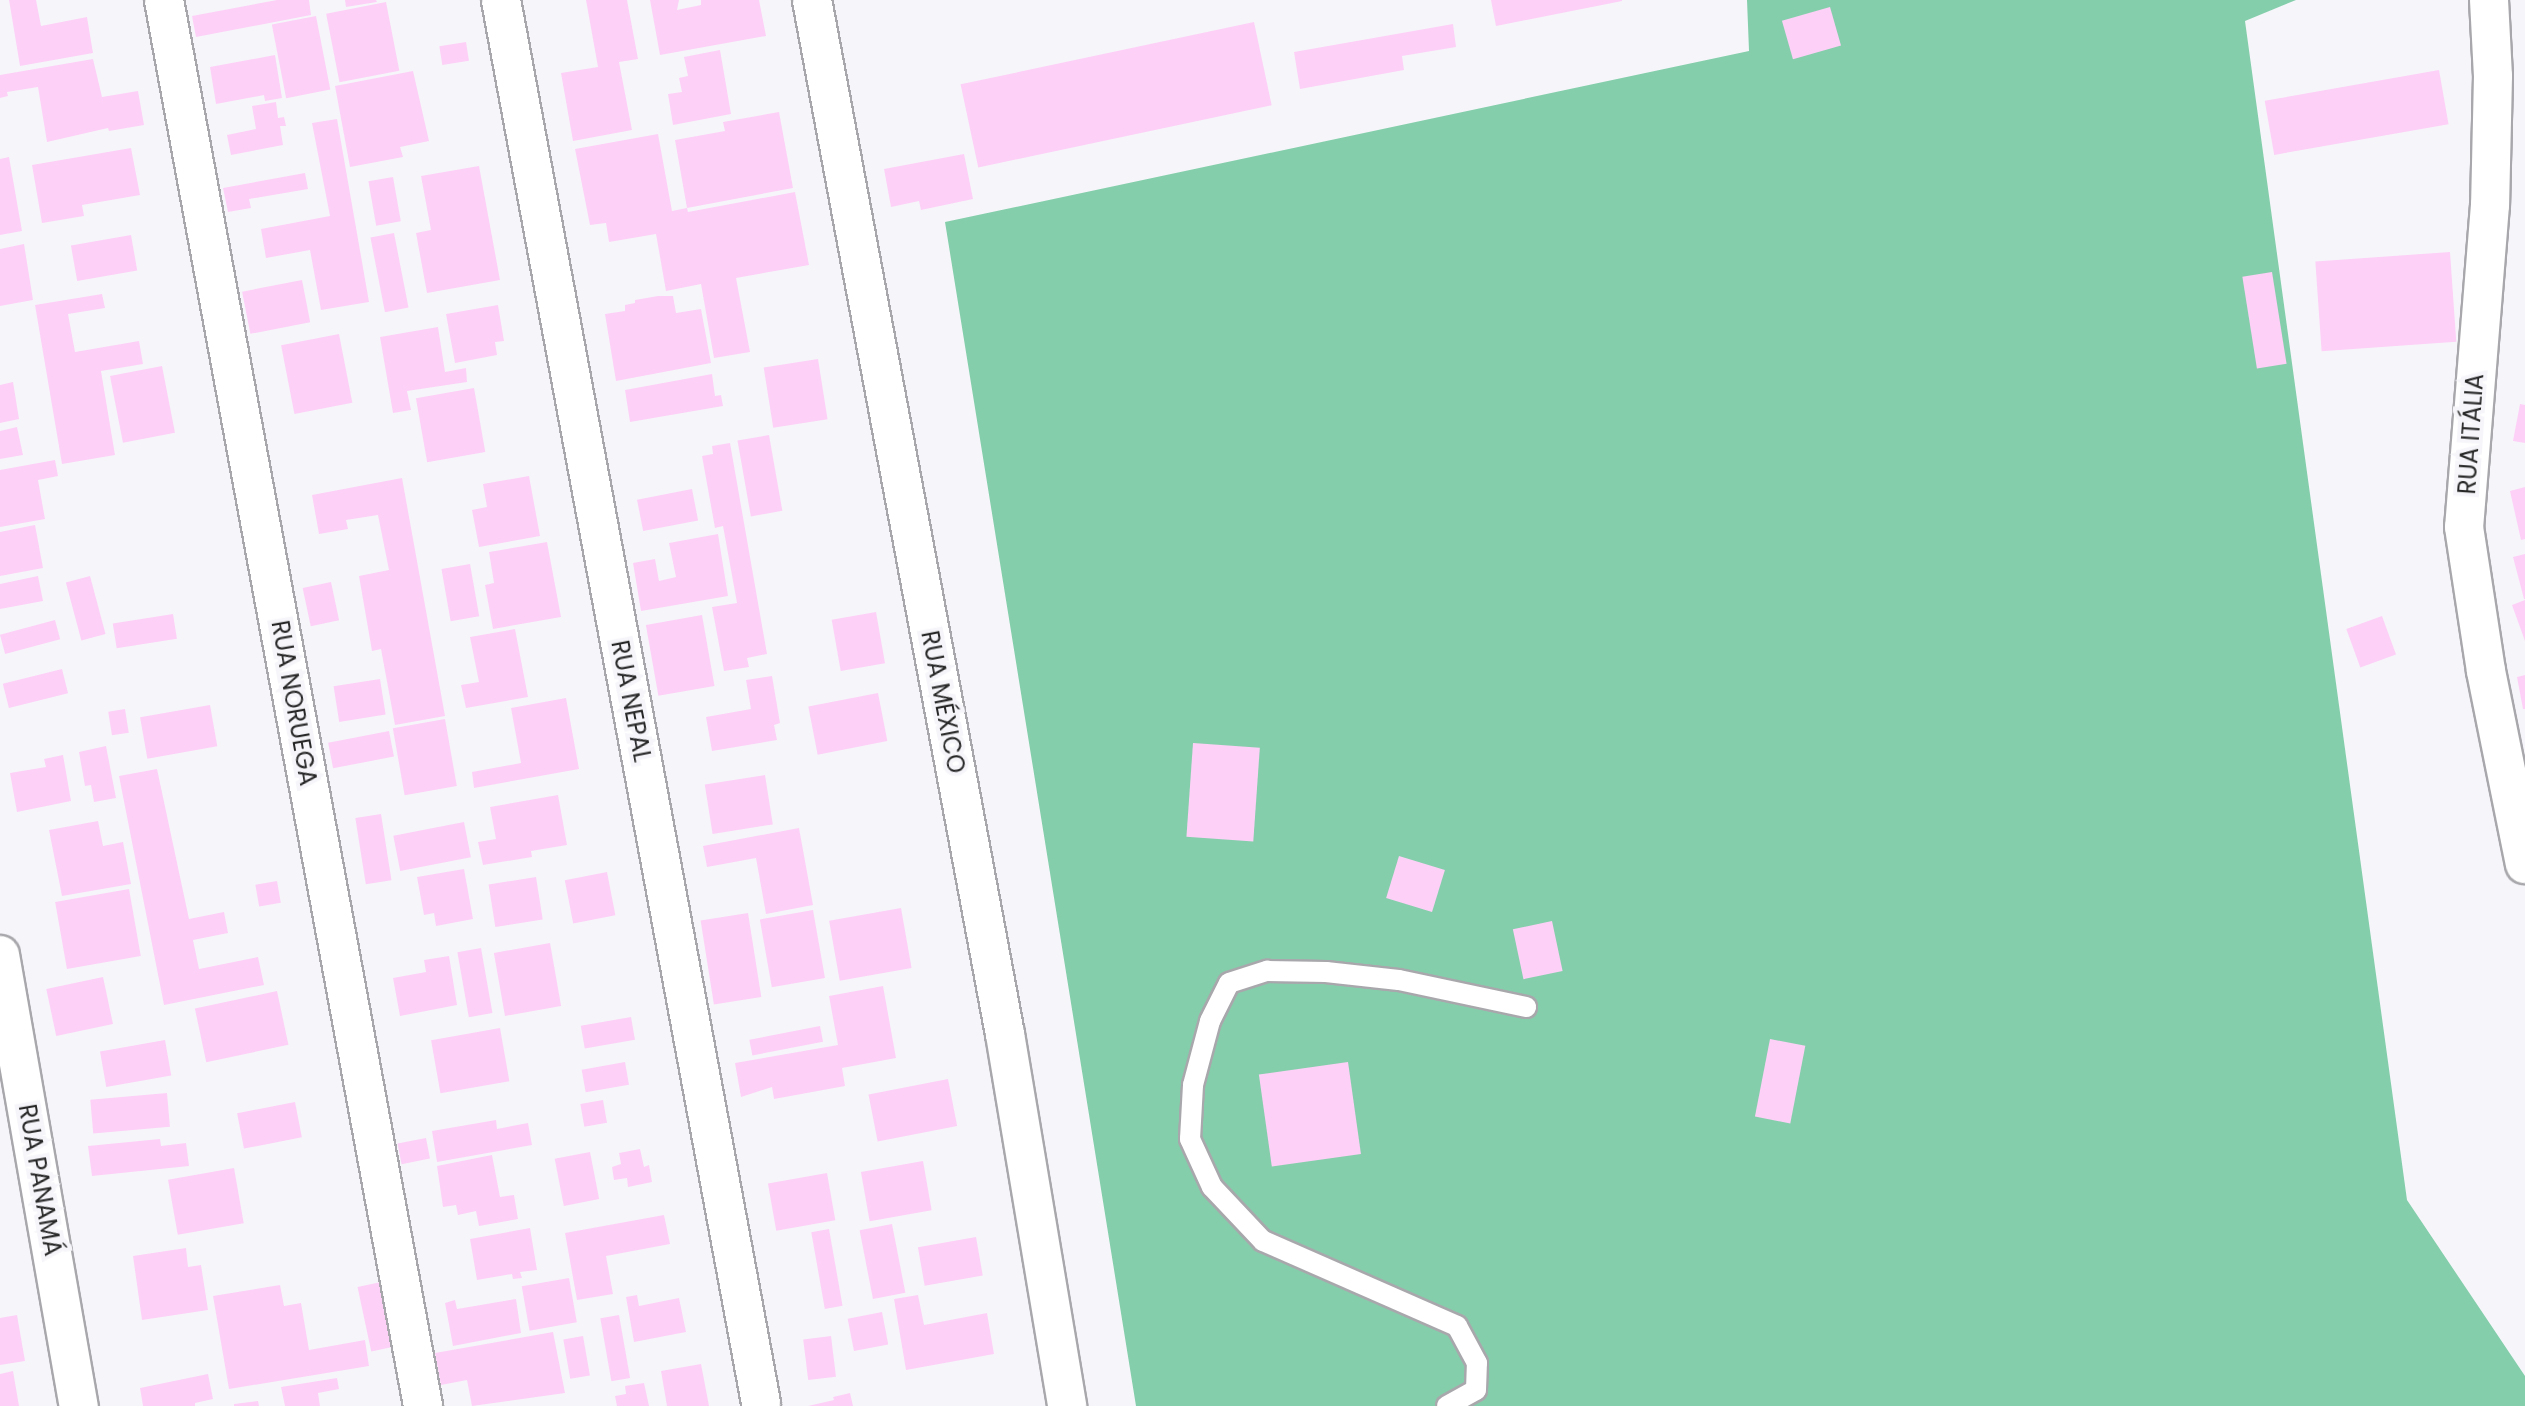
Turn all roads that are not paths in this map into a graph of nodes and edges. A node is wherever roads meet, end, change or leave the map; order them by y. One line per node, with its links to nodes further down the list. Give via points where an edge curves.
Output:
1 (164, 0): 10 (street, RUA NORUEGA)
2 (501, 0): 8 (street, RUA NEPAL)
3 (812, 0): 11 (street, RUA MÉXICO, via 1005,1034)
4 (2489, 0): 5 (street, RUA ITÁLIA, via 2490,205 2464,527 2486,671)
5 (2525, 864)
6 (0, 955): 9 (street, RUA PANAMÁ)
7 (1526, 1007): 12 (lane, via 1399,980 1267,971 1229,983 1210,1021 1193,1085 1190,1139 1212,1187 1263,1241 1457,1326 1477,1363 1476,1390)
8 (761, 1403)
9 (79, 1406)
10 (423, 1406)
11 (1067, 1406)
12 (1447, 1406)

